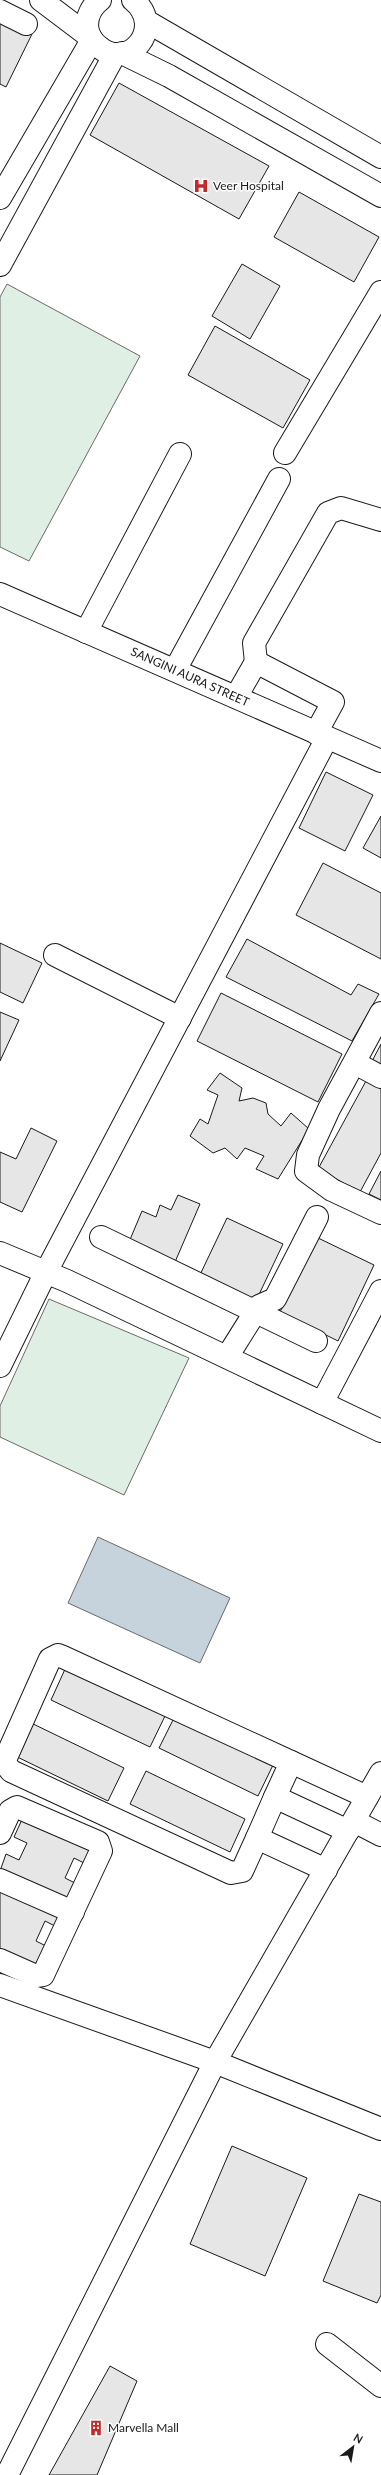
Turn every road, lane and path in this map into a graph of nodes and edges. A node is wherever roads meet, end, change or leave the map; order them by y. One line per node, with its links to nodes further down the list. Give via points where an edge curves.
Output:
1 (41, 0): 6 (street)
2 (100, 0): 6 (street, via 91,9 88,18)
3 (145, 9): 7 (street, via 145,35 140,44); 8 (street)
4 (0, 11): 5 (street)
5 (26, 24)
6 (91, 38): 7 (street, via 102,50); 10 (street)
7 (119, 54): 9 (street, via 169,76); 11 (street)
8 (381, 157)
9 (381, 196)
10 (0, 198)
11 (0, 265)
12 (381, 292): 13 (street)
13 (285, 453)
14 (180, 454): 18 (street)
15 (279, 479): 20 (street)
16 (381, 520): 19 (street, via 341,508 328,513 254,644)
17 (0, 594): 18 (street, SANGINI AURA STREET)
18 (86, 632): 20 (street, SANGINI AURA STREET)
19 (256, 662): 21 (street); 22 (street, via 333,702)
20 (174, 670): 21 (street, SANGINI AURA STREET)
21 (236, 697): 22 (street, SANGINI AURA STREET)
22 (322, 735): 23 (street, SANGINI AURA STREET); 26 (street)
23 (381, 761)
24 (55, 955): 26 (street)
25 (381, 1013): 27 (street)
26 (180, 1018): 33 (street)
27 (355, 1064): 28 (street); 29 (street, via 308,1155 306,1171 332,1190)
28 (381, 1077)
29 (381, 1214)
30 (317, 1217): 35 (street, via 275,1299 259,1306)
31 (101, 1237): 35 (street)
32 (0, 1253): 33 (street)
33 (46, 1272): 37 (street); 38 (street)
34 (381, 1291): 39 (street)
35 (255, 1312): 36 (street); 37 (street)
36 (316, 1341)
37 (227, 1357): 39 (street)
38 (0, 1366)
39 (322, 1403): 40 (street)
40 (381, 1431)
41 (291, 1762): 43 (street); 44 (street); 48 (street, via 58,1655 50,1659 4,1762 11,1770 231,1873 242,1871)
42 (381, 1773): 44 (street)
43 (275, 1797): 45 (street); 48 (street)
44 (367, 1797): 45 (street)
45 (351, 1826): 47 (street); 49 (street)
46 (0, 1833): 51 (street, via 10,1811 17,1807 100,1844 101,1851)
47 (381, 1835)
48 (257, 1838): 49 (street)
49 (326, 1870): 54 (street)
50 (0, 1880): 51 (street)
51 (73, 1912): 52 (street, via 46,1972 40,1977)
52 (0, 1960)
53 (0, 1985): 54 (street)
54 (215, 2062): 55 (street); 58 (street)
55 (381, 2130)
56 (327, 2344): 57 (street)
57 (381, 2386)
58 (7, 2475)

